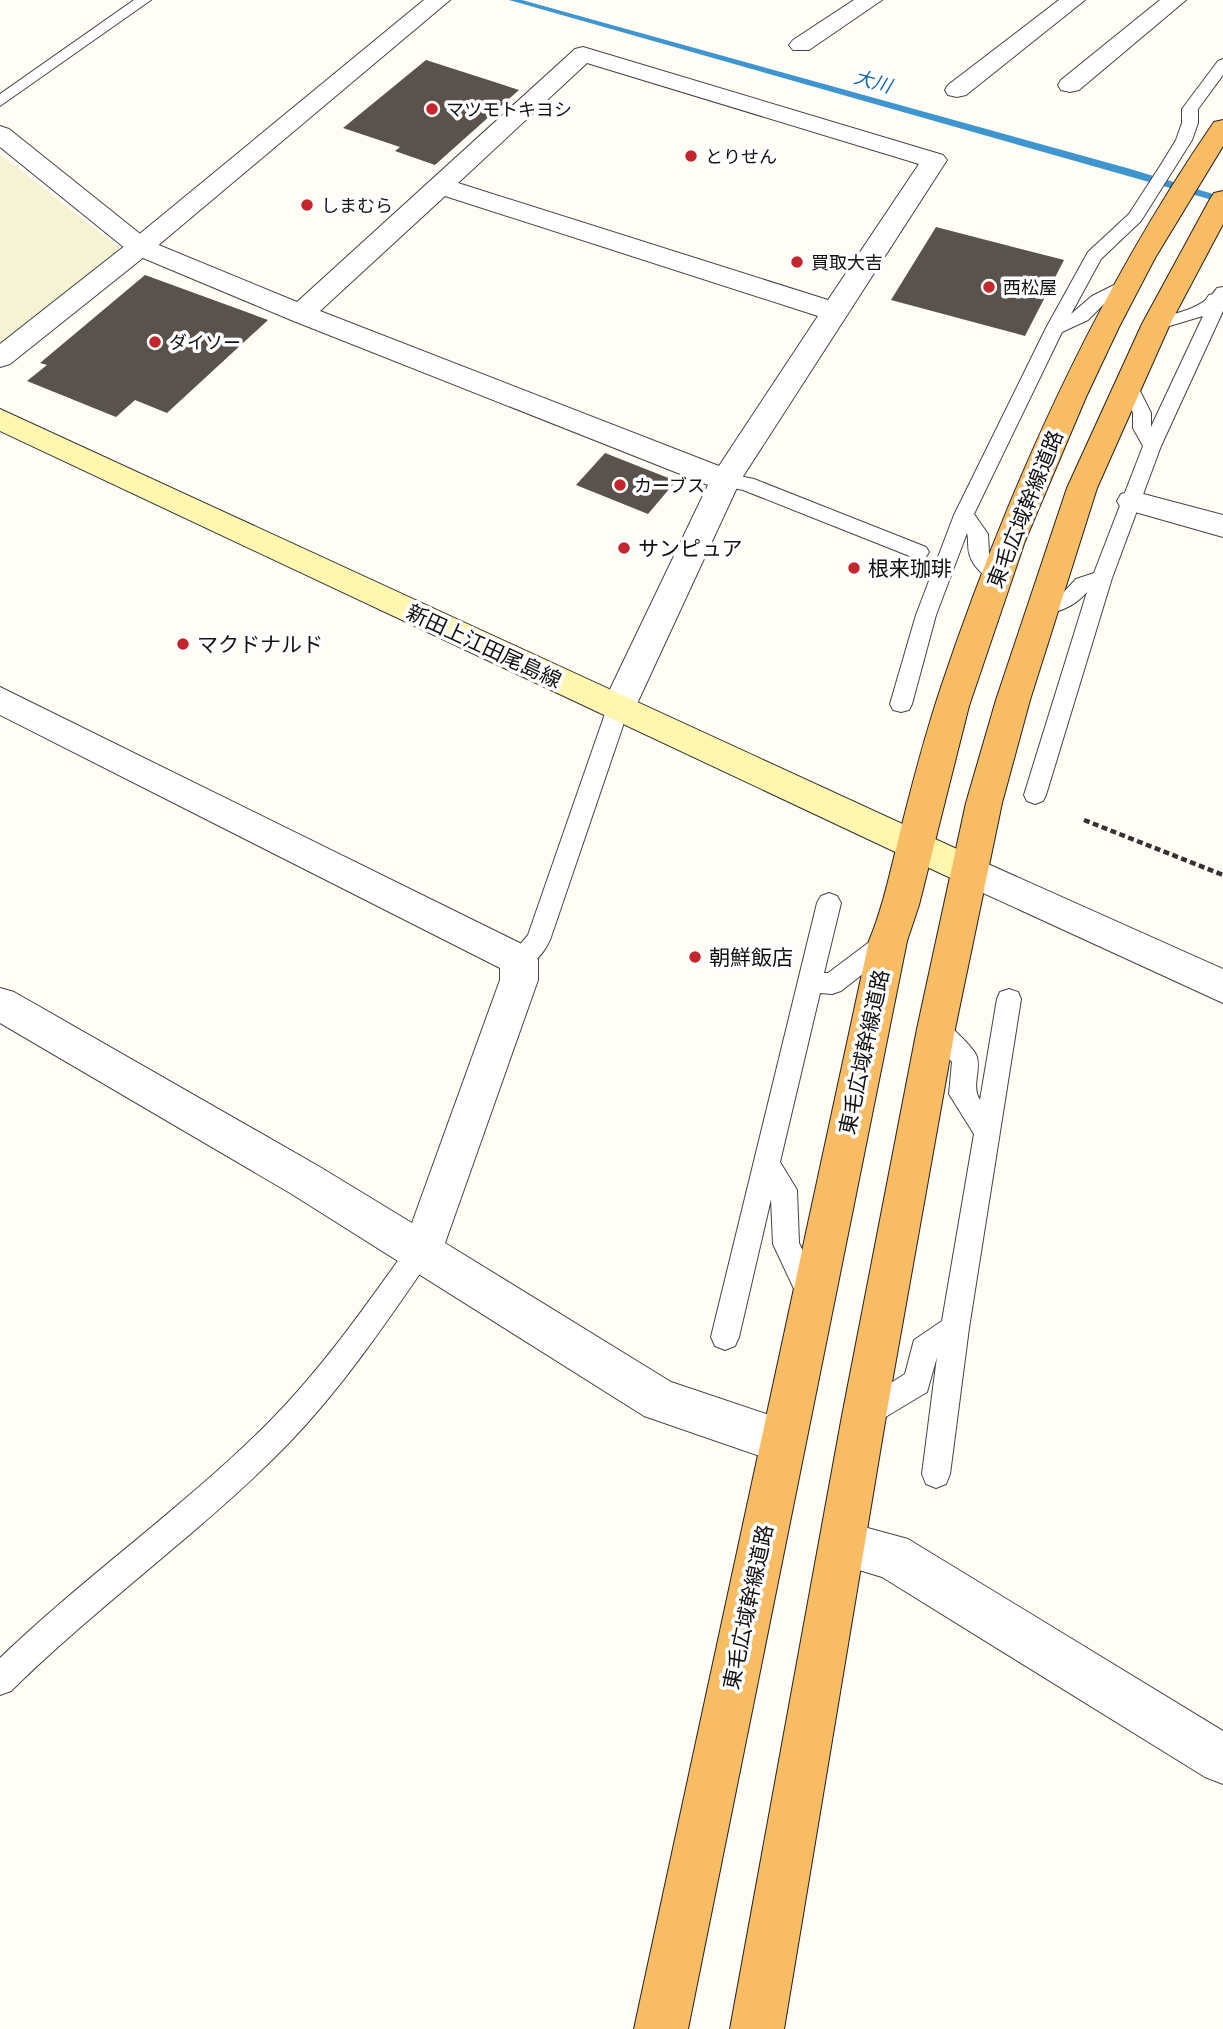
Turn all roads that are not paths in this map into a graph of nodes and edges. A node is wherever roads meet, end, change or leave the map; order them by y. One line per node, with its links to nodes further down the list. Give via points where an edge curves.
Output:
1 (144, 0): 10 (lane)
2 (438, 0): 17 (street)
3 (870, 0): 6 (street)
4 (1073, 0): 9 (street)
5 (1174, 0): 8 (street)
6 (801, 45)
7 (1223, 64): 13 (lane, via 1190,109 1184,140)
8 (1070, 85)
9 (957, 90)
10 (0, 101)
11 (1223, 127): 13 (highway, 東毛広域幹線道路)
12 (0, 134): 17 (street)
13 (1187, 159): 15 (highway, 東毛広域幹線道路)
14 (441, 186): 20 (street); 20 (street, via 583,54 934,160); 21 (street)
15 (1159, 204): 18 (highway, 東毛広域幹線道路); 23 (lane, via 1135,217 1094,256)
16 (1217, 209): 22 (highway)
17 (140, 247): 21 (street); 24 (street)
18 (1130, 282): 23 (lane, via 1098,300 1082,316); 33 (highway, 東毛広域幹線道路, via 1078,384)
19 (1222, 298): 22 (lane, via 1193,314); 27 (lane)
20 (836, 312): 28 (street)
21 (301, 314): 28 (street)
22 (1156, 324): 25 (highway)
23 (1055, 328): 30 (lane)
24 (0, 358)
25 (1129, 387): 27 (lane); 35 (highway, via 1082,488)
26 (0, 419): 38 (main road, 新田上江田尾島線)
27 (1152, 446): 29 (lane)
28 (725, 480): 32 (lane, via 747,484); 38 (street)
29 (1132, 501): 31 (street); 34 (lane)
30 (964, 515): 33 (lane, via 978,534 979,555); 37 (lane, via 926,615)
31 (1223, 526)
32 (919, 552)
33 (997, 575): 40 (highway, 東毛広域幹線道路, via 958,687)
34 (1102, 578): 35 (lane, via 1083,584 1069,600); 39 (lane)
35 (1042, 606): 41 (highway, via 984,803)
36 (0, 700): 44 (street)
37 (901, 704)
38 (618, 708): 40 (main road, 新田上江田尾島線); 44 (lane, via 538,940)
39 (1035, 795)
40 (915, 844): 41 (main road, 新田上江田尾島線); 43 (highway, 東毛広域幹線道路)
41 (970, 871): 46 (street); 49 (highway)
42 (829, 903): 45 (lane)
43 (888, 941): 45 (lane, via 832,984); 53 (highway, 東毛広域幹線道路)
44 (519, 960): 52 (street, via 519,980)
45 (809, 981): 51 (lane)
46 (1223, 987)
47 (1009, 999): 50 (lane)
48 (0, 1004): 52 (street)
49 (936, 1029): 50 (lane, via 965,1058 962,1094); 56 (highway)
50 (986, 1131): 54 (lane)
51 (766, 1164): 53 (lane, via 784,1190 786,1244); 55 (lane)
52 (421, 1250): 57 (street, via 660,1400); 60 (lane, via 335,1365 256,1455 103,1584)
53 (813, 1297): 57 (highway, 東毛広域幹線道路)
54 (956, 1328): 56 (lane, via 924,1350 917,1382); 58 (lane)
55 (725, 1337)
56 (864, 1416): 59 (highway)
57 (783, 1441): 62 (highway, 東毛広域幹線道路)
58 (936, 1474)
59 (842, 1544): 61 (street, via 891,1556); 63 (highway)
60 (0, 1680)
61 (1223, 1759)
62 (661, 2029)
63 (757, 2029)

